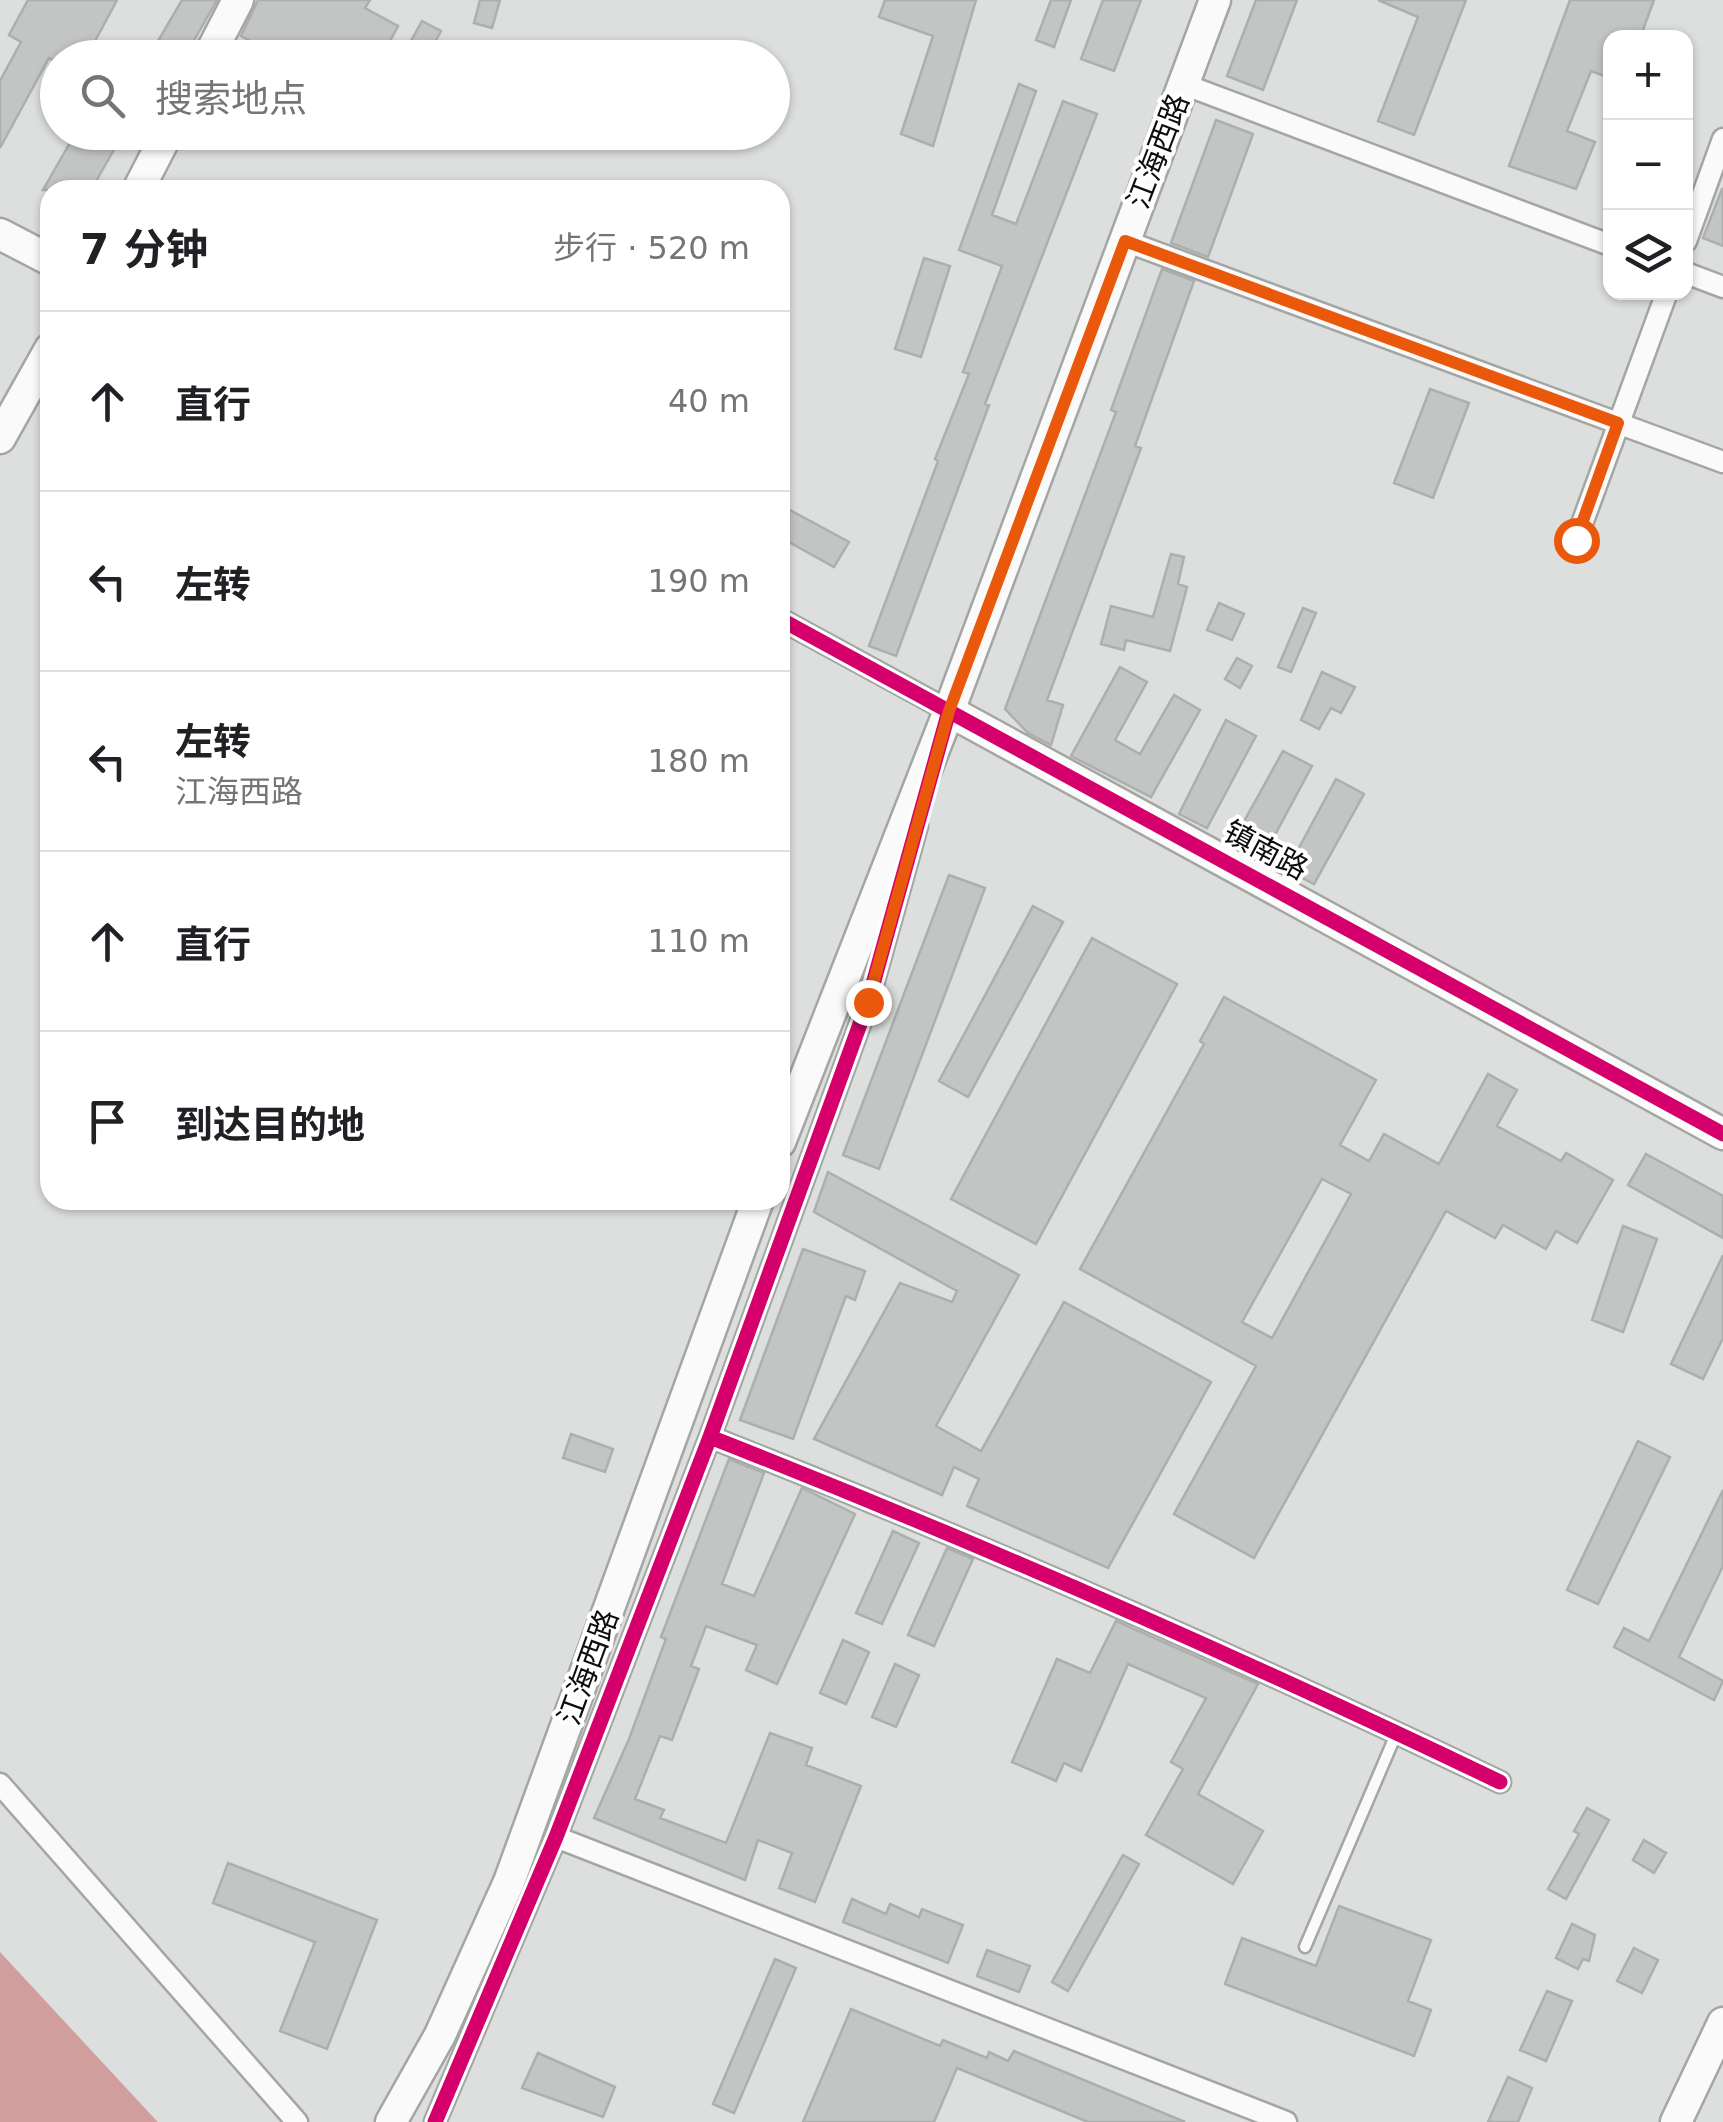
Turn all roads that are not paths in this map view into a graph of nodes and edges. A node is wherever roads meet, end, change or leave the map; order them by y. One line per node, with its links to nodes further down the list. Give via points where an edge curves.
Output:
1 (238, 0): 3 (main road)
2 (1215, 0): 4 (main road, 江海西路)
3 (217, 40)
4 (1184, 84): 10 (main road, 江海西路); 11 (street)
5 (1723, 139): 8 (street)
6 (159, 150): 7 (main road)
7 (143, 180)
8 (1693, 222)
9 (0, 234): 12 (main road)
10 (1125, 241): 17 (street); 22 (main road, 江海西路)
11 (1603, 242)
12 (40, 255)
13 (1693, 276): 14 (street)
14 (1723, 287)
15 (1663, 300): 17 (street)
16 (40, 368): 18 (main road)
17 (1618, 423): 19 (street); 20 (street)
18 (0, 438)
19 (1723, 462)
20 (1576, 540)
21 (790, 624): 22 (street, 镇南路)
22 (949, 711): 23 (main road, 江海西路); 24 (main road, 镇南路); 26 (street, via 868,1002)
23 (790, 1116)
24 (1723, 1134)
25 (754, 1210): 34 (main road, 江海西路, via 509,1882 440,2035)
26 (710, 1436): 27 (street, via 924,1521); 30 (street)
27 (1396, 1732): 28 (street); 31 (lane)
28 (1500, 1782)
29 (0, 1784): 33 (street)
30 (556, 1837): 35 (street); 36 (street)
31 (1305, 1947)
32 (1723, 2023): 37 (main road)
33 (297, 2122)
34 (391, 2122)
35 (436, 2122)
36 (1286, 2122)
37 (1676, 2122)

